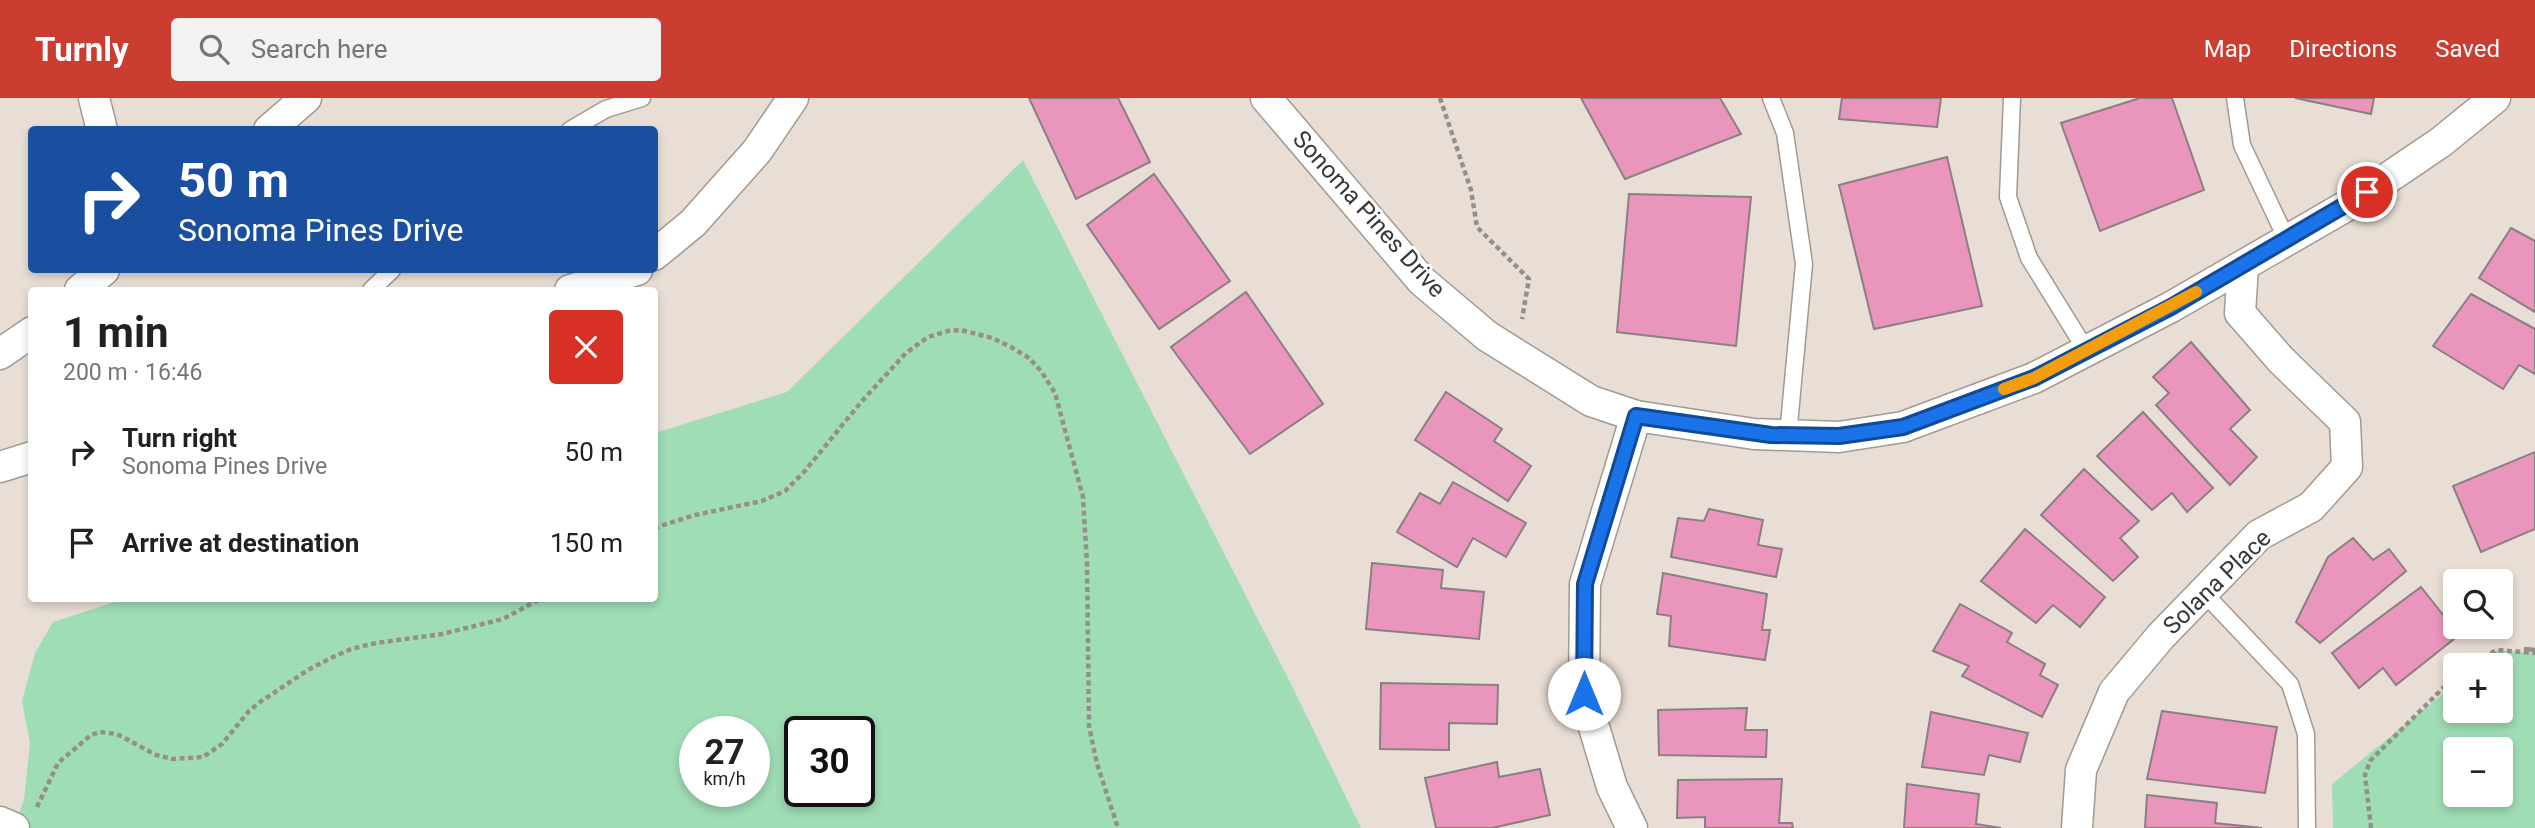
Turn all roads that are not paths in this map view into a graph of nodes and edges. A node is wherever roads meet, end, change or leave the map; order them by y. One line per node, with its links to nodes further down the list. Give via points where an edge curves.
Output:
1 (94, 98): 10 (street)
2 (306, 98): 11 (street)
3 (642, 98): 12 (lane, via 606,109)
4 (793, 98): 14 (street, via 757,151 693,223)
5 (1266, 98): 25 (street, Sonoma Pines Drive, via 1422,281 1487,336 1591,401)
6 (1771, 98): 26 (lane, via 1785,133 1804,264)
7 (2012, 98): 23 (lane, via 2008,197 2029,258)
8 (2235, 98): 13 (lane, via 2242,145)
9 (2495, 98): 13 (street, Sonoma Pines Drive, via 2441,142)
10 (102, 126)
11 (274, 126)
12 (577, 126)
13 (2287, 240): 15 (street, Sonoma Pines Drive)
14 (658, 252)
15 (2243, 266): 23 (street, Sonoma Pines Drive); 29 (street, Solana Place, via 2240,313 2345,422 2347,467 2311,507 2259,535)
16 (100, 273): 19 (street)
17 (389, 273): 20 (lane)
18 (627, 273): 21 (street)
19 (84, 287)
20 (374, 287)
21 (580, 287)
22 (28, 335): 24 (street)
23 (2086, 350): 26 (street, Sonoma Pines Drive, via 2034,378 1903,427 1839,436)
24 (0, 354)
25 (1636, 416): 26 (street, Sonoma Pines Drive); 32 (street, via 1585,584 1584,694 1612,787)
26 (1788, 435)
27 (28, 458): 28 (street)
28 (0, 467)
29 (2203, 592): 33 (street, Solana Place, via 2114,692 2081,769); 34 (lane, via 2290,684 2306,734)
30 (0, 822): 31 (street)
31 (24, 822)
32 (1632, 828)
33 (2077, 828)
34 (2306, 828)

